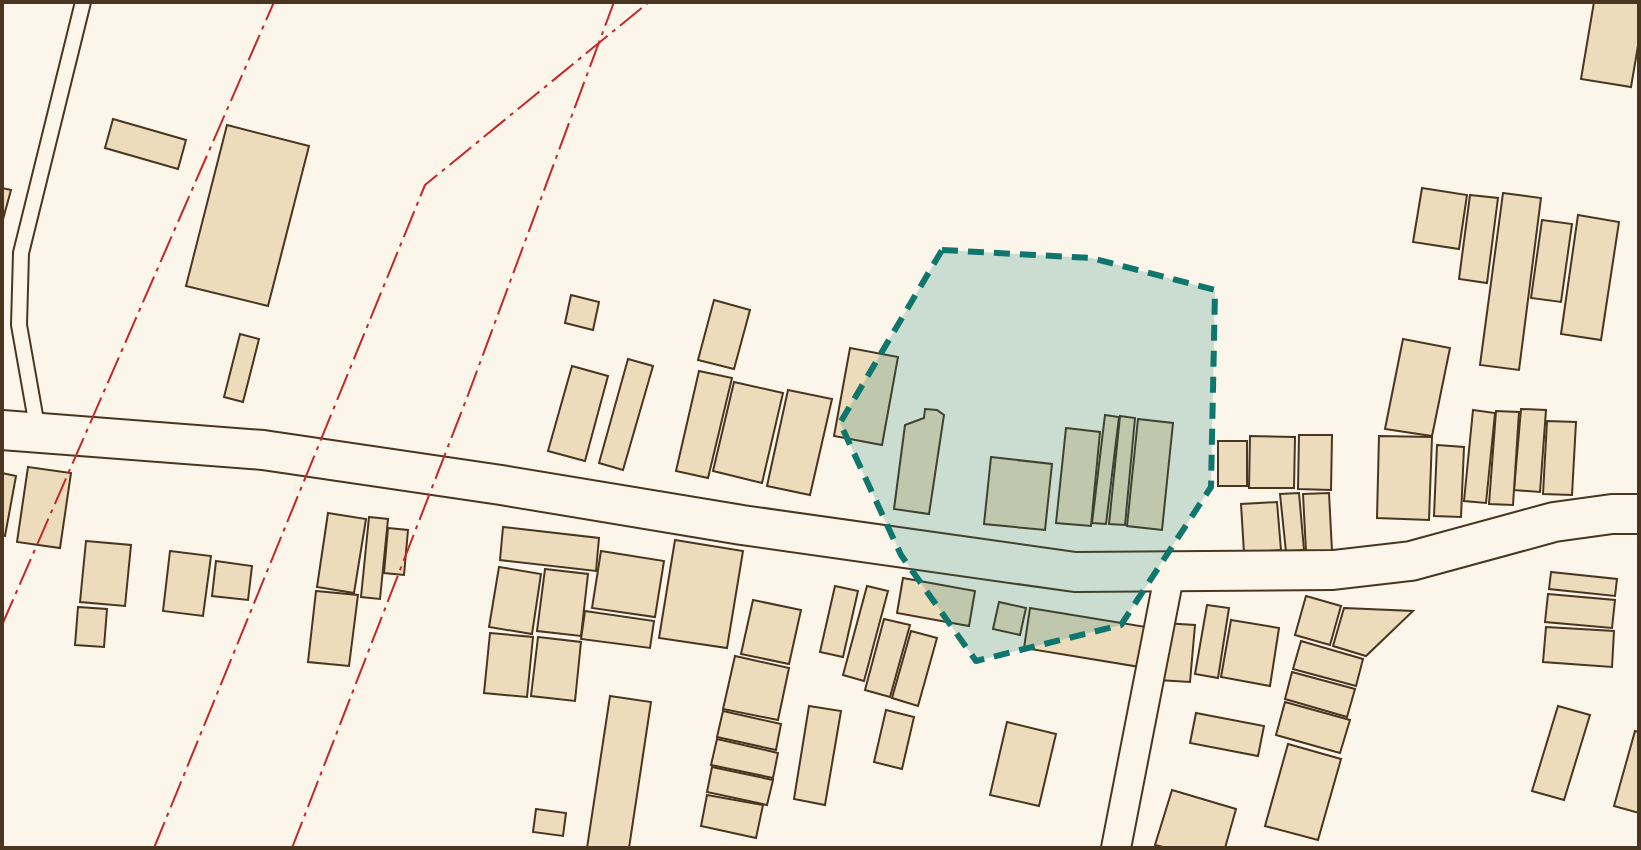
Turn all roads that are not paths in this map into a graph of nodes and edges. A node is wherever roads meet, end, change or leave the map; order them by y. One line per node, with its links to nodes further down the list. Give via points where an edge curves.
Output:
1 (83, 2): 2 (lane, via 21,253)
2 (20, 431): 4 (main road, via 277,452 1075,572)
3 (1639, 514): 4 (main road, via 1554,522 1411,561 1333,570)
4 (1170, 571): 5 (street)
5 (1116, 848)

